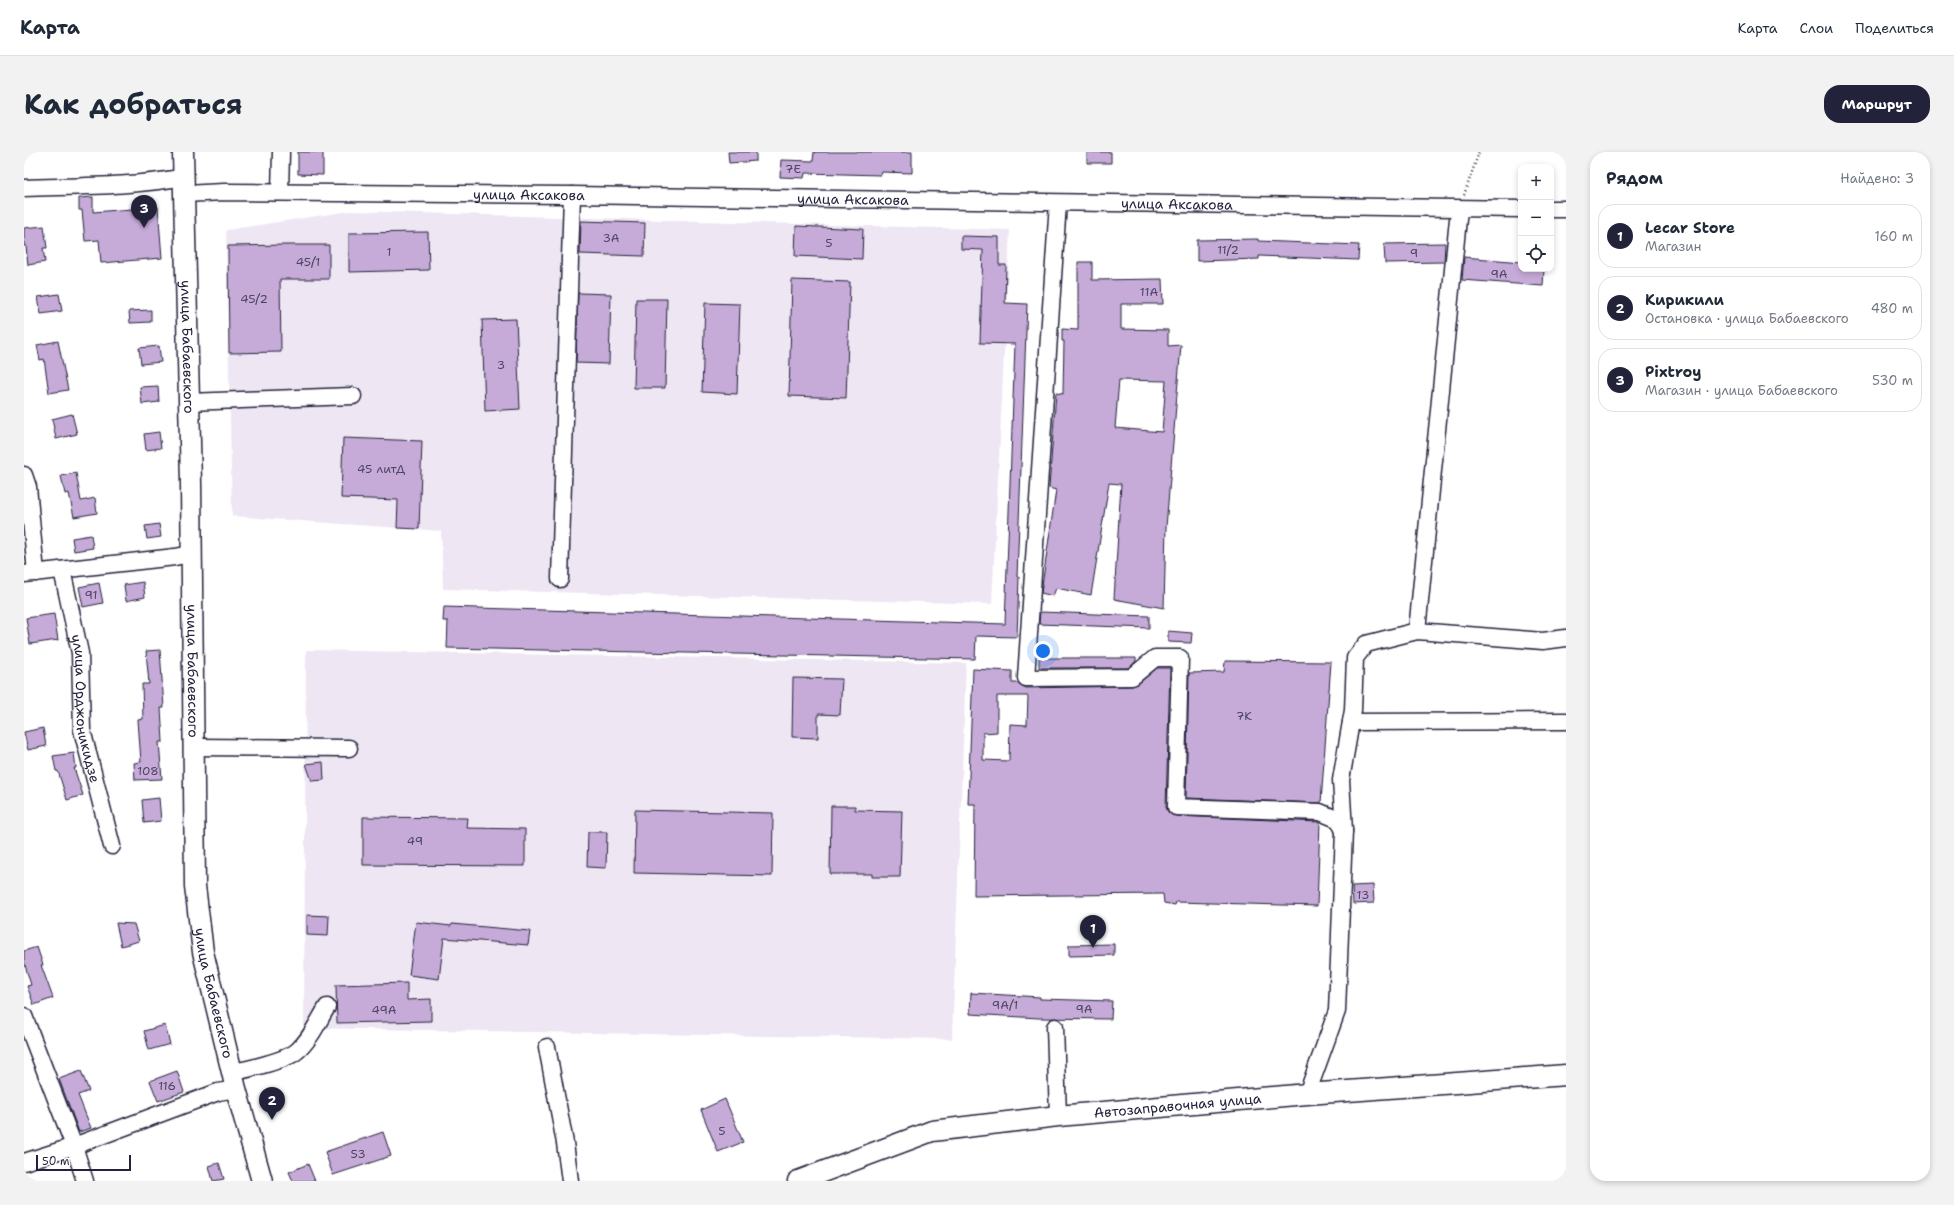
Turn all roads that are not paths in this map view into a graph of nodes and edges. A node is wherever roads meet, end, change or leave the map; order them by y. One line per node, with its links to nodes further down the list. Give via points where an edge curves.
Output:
1 (183, 152): 3 (main road, улица Бабаевского)
2 (280, 152): 5 (street)
3 (184, 186): 4 (street, улица Аксакова, via 168,180); 5 (street, улица Аксакова, via 224,192); 13 (main road, улица Бабаевского)
4 (24, 188)
5 (280, 192): 6 (street, улица Аксакова)
6 (572, 195): 7 (street, улица Аксакова); 18 (street)
7 (1058, 203): 8 (street, улица Аксакова); 25 (street, via 1026,678 1132,677 1156,658 1180,658 1176,806 1320,812 1339,820)
8 (1459, 209): 9 (street, улица Аксакова); 19 (street)
9 (1518, 209)
10 (1554, 209): 11 (street)
11 (1566, 209)
12 (353, 396): 13 (street)
13 (189, 402): 15 (main road, улица Бабаевского)
14 (24, 475): 17 (street, via 28,487)
15 (191, 554): 16 (street, via 175,558); 23 (main road, улица Бабаевского)
16 (62, 570): 17 (street); 26 (street, улица Орджоникидзе, via 80,654 82,730)
17 (30, 573)
18 (560, 579)
19 (1417, 631): 20 (street, via 1543,642); 22 (street, via 1366,644 1355,658)
20 (1566, 638)
21 (1566, 721): 22 (street)
22 (1351, 722): 25 (street, via 1341,780)
23 (193, 747): 24 (street); 32 (main road, улица Бабаевского, via 196,886 202,945)
24 (349, 748)
25 (1344, 831): 33 (street, via 1337,1011)
26 (112, 846)
27 (327, 1008): 32 (street, via 296,1052 252,1069)
28 (24, 1016): 35 (street)
29 (1056, 1027): 34 (street)
30 (547, 1047): 39 (street, via 566,1143)
31 (1566, 1075): 33 (main road, Автозаправочная улица)
32 (234, 1080): 35 (street, via 218,1092); 38 (main road, улица Бабаевского)
33 (1307, 1094): 34 (main road, Автозаправочная улица)
34 (1058, 1116): 40 (main road, Автозаправочная улица, via 932,1131)
35 (74, 1146): 36 (street); 37 (street)
36 (24, 1162)
37 (85, 1181)
38 (262, 1181)
39 (570, 1181)
40 (798, 1181)

